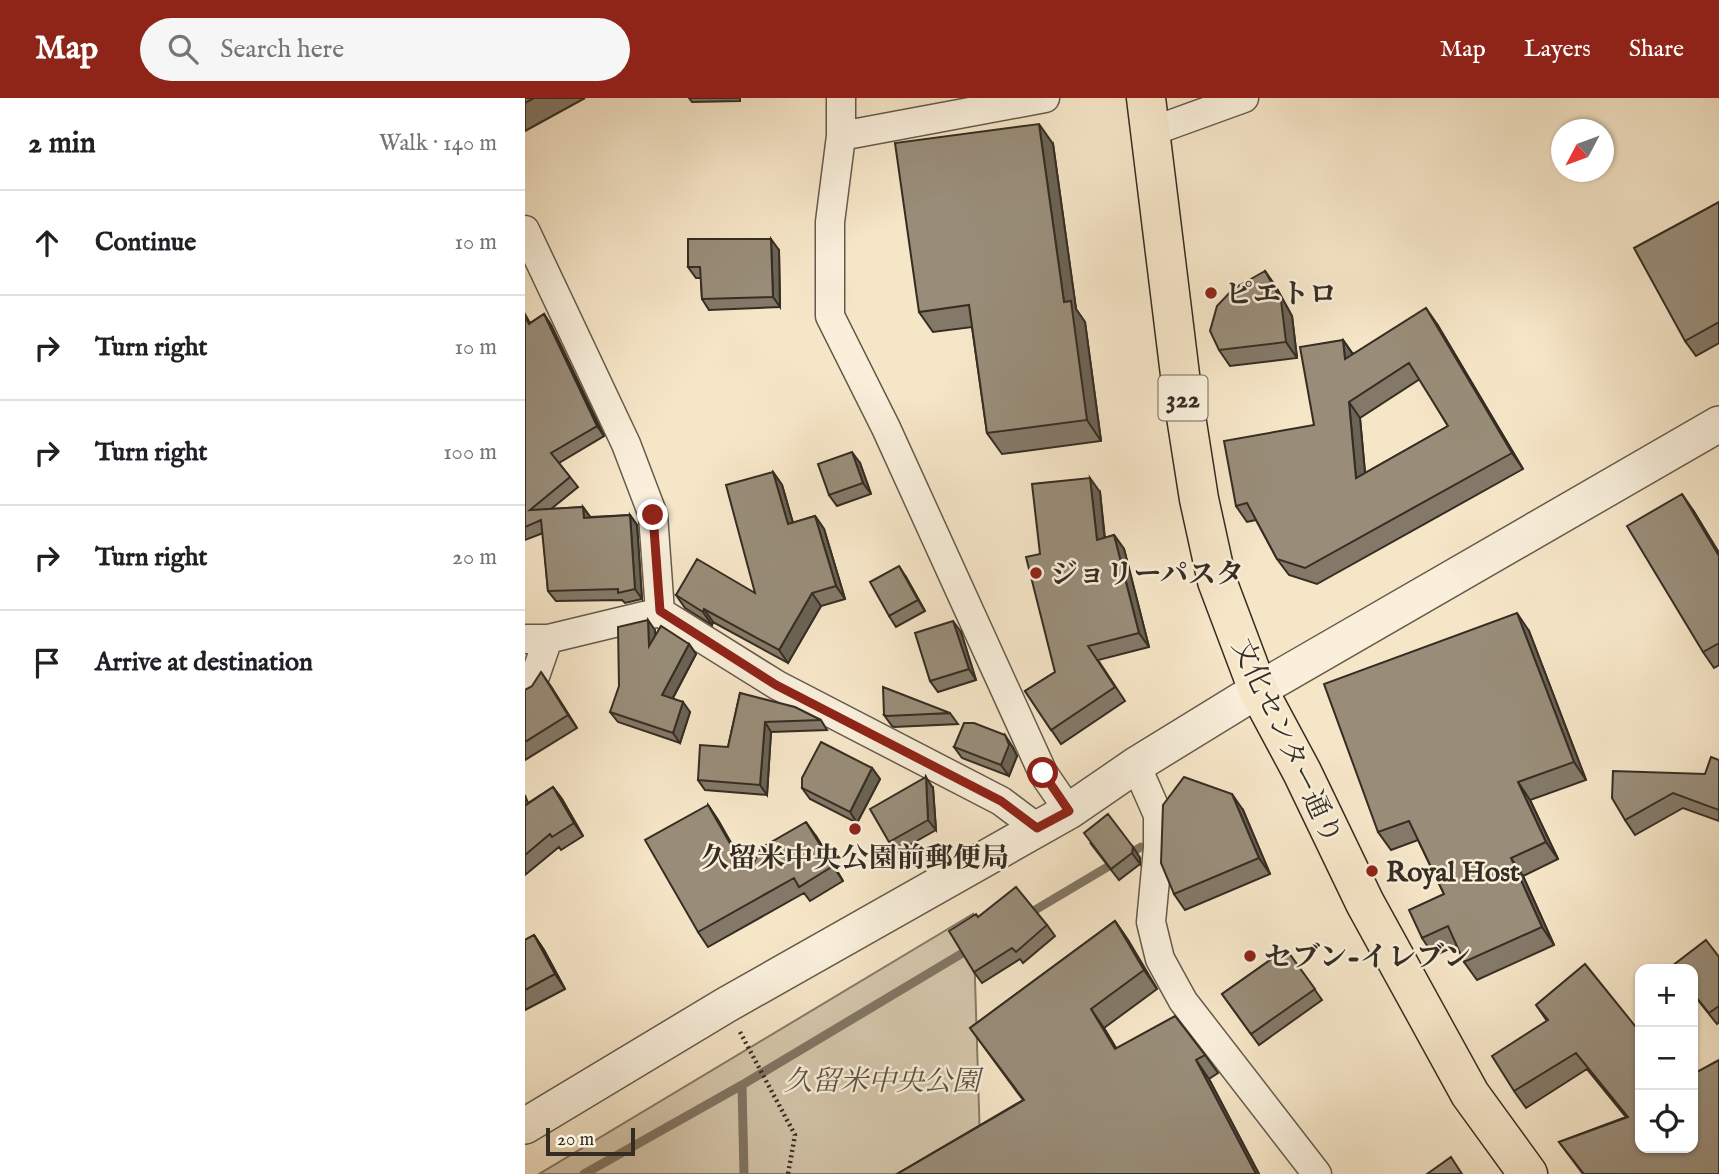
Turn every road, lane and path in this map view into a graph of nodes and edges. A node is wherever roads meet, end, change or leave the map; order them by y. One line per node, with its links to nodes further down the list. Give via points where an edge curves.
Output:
1 (841, 98): 5 (street)
2 (1045, 98): 5 (street)
3 (1244, 98): 4 (street)
4 (1148, 115): 11 (highway, 文化センター通り / 322, via 1199,499 1217,581)
5 (841, 136): 13 (street, via 829,222 830,316 1043,773)
6 (528, 242): 8 (street, via 627,444 653,515)
7 (1719, 424): 11 (street)
8 (660, 611): 9 (street); 14 (street, via 776,685 1001,801)
9 (536, 639): 10 (street, via 532,685)
10 (525, 689)
11 (1258, 690): 12 (street); 19 (highway, 文化センター通り / 322, via 1365,903 1470,1094)
12 (1136, 765): 13 (street); 18 (street, via 1158,815 1150,922 1160,959 1183,1001)
13 (1069, 811): 14 (street)
14 (1037, 828): 15 (street)
15 (726, 1005): 16 (street); 17 (path, via 795,1135)
16 (525, 1126)
17 (788, 1174)
18 (1317, 1174)
19 (1528, 1174)

